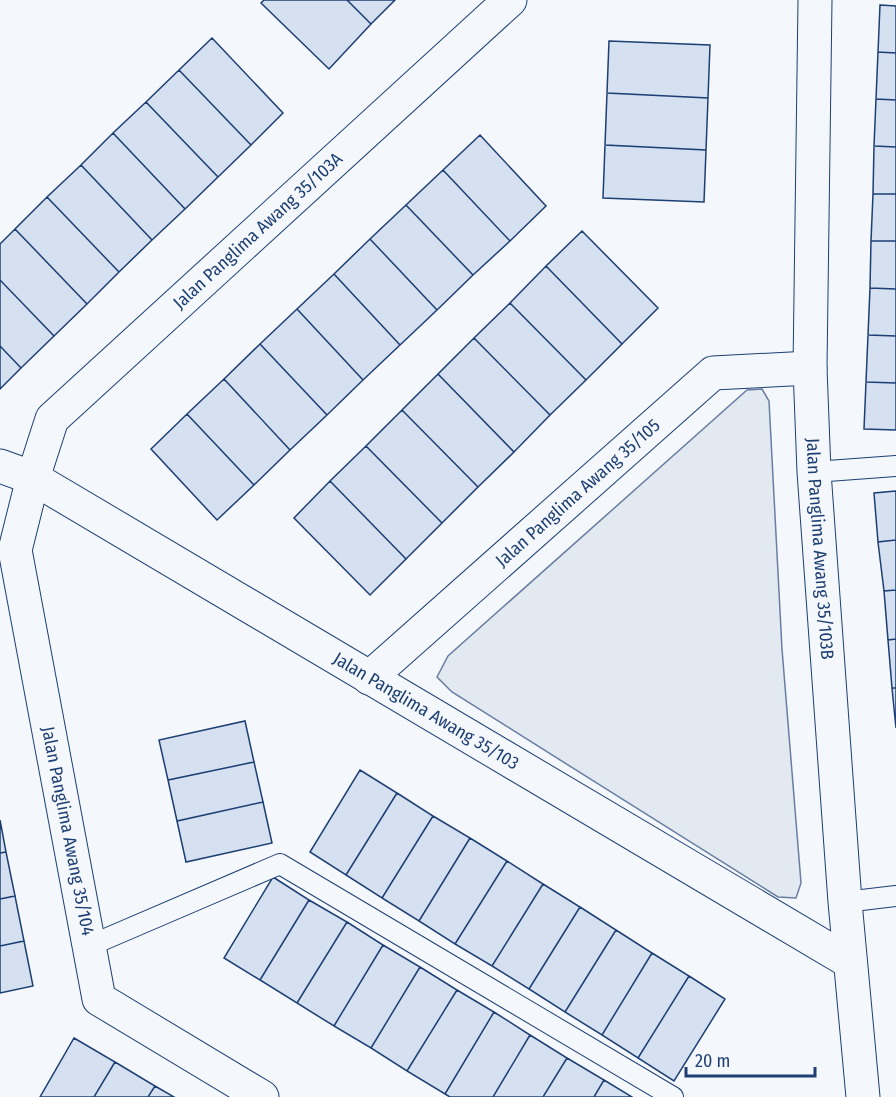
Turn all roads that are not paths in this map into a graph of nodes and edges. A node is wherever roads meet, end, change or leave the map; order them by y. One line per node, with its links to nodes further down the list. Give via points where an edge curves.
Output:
1 (510, 0): 7 (street, Jalan Panglima Awang 35/103A, via 52,419)
2 (815, 0): 3 (street, Jalan Panglima Awang 35/103B)
3 (810, 368): 6 (street, Jalan Panglima Awang 35/103B); 8 (street, Jalan Panglima Awang 35/105, via 713,373)
4 (0, 466): 7 (street, Jalan Panglima Awang 35/103)
5 (896, 466): 6 (lane)
6 (814, 472): 10 (street, Jalan Panglima Awang 35/103B)
7 (33, 478): 8 (street, Jalan Panglima Awang 35/103); 11 (street, Jalan Panglima Awang 35/104, via 15,550)
8 (369, 678): 12 (street, Jalan Panglima Awang 35/103)
9 (896, 896): 10 (lane)
10 (845, 902): 12 (street, Jalan Panglima Awang 35/103B)
11 (89, 946): 13 (street, Jalan Panglima Awang 35/104, via 99,999); 14 (lane, via 280,864)
12 (850, 962): 15 (street, Jalan Panglima Awang 35/103B)
13 (262, 1097)
14 (673, 1097)
15 (863, 1097)

